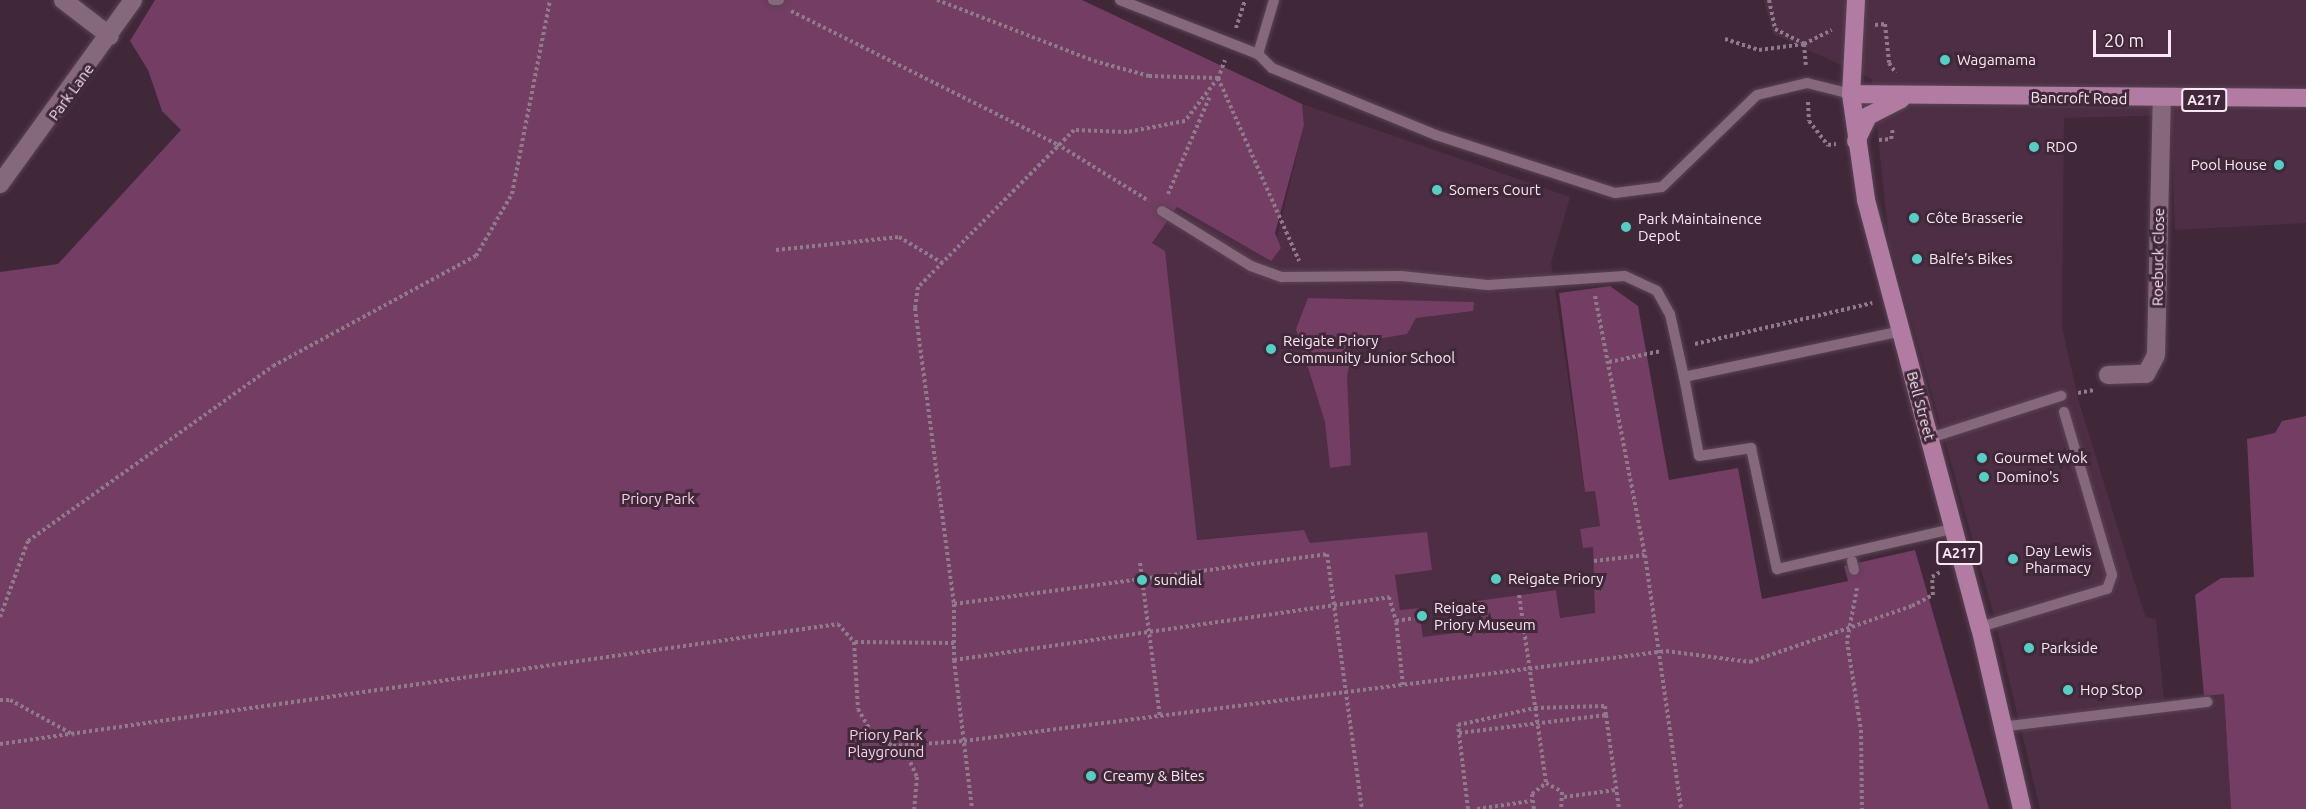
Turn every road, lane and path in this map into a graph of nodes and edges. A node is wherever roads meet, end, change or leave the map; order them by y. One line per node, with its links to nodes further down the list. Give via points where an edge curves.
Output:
1 (63, 0): 11 (street)
2 (133, 0): 11 (street, Park Lane)
3 (550, 0): 47 (path, via 512,194 476,256 273,366 28,542)
4 (937, 0): 14 (path, via 1094,61 1149,76)
5 (1120, 0): 12 (lane)
6 (1245, 0): 12 (path)
7 (1274, 0): 13 (lane)
8 (1769, 0): 15 (path, via 1775,29 1804,44)
9 (1856, 0): 16 (main road, Bell Street / A217)
10 (777, 1): 21 (path)
11 (110, 36): 22 (street, Park Lane)
12 (1230, 45): 13 (lane); 14 (path)
13 (1258, 54): 15 (lane, via 1272,68 1436,135 1615,193 1662,187 1757,95)
14 (1218, 78): 21 (path, via 1185,121 1127,132 1074,130); 23 (path); 27 (path)
15 (1807, 83): 16 (lane)
16 (1851, 94): 18 (main road, Bancroft Road / A217); 20 (main road, Bell Street / A217)
17 (2306, 98): 19 (main road, Bancroft Road / A217)
18 (1903, 99): 19 (main road, Bancroft Road / A217); 20 (main road, via 1868,116)
19 (2162, 99): 32 (street, Roebuck Close, via 2156,355 2146,374)
20 (1856, 143): 28 (main road, Bell Street / A217)
21 (1056, 144): 23 (path); 25 (path)
22 (1, 181)
23 (1162, 212): 27 (lane, via 1251,266 1282,277)
24 (776, 250): 25 (path, via 899,237)
25 (944, 264): 45 (path, via 918,287 915,308)
26 (1591, 277): 27 (lane, via 1488,285 1401,276); 30 (lane, via 1624,276 1657,291); 31 (path)
27 (1308, 278)
28 (1893, 298): 29 (main road, Bell Street / A217); 30 (path)
29 (1902, 331): 33 (lane); 36 (main road, Bell Street / A217)
30 (1680, 348): 31 (path); 33 (lane)
31 (1609, 362): 38 (path)
32 (2108, 375): 34 (path, via 2100,388)
33 (1684, 377): 37 (lane, via 1699,456 1751,448 1777,569)
34 (2061, 396): 36 (lane)
35 (2064, 412): 51 (lane, via 2112,575 2107,589)
36 (1930, 438): 37 (main road, Bell Street / A217)
37 (1952, 528): 51 (main road, Bell Street / A217)
38 (1646, 555): 39 (path); 55 (path)
39 (1594, 561)
40 (1140, 563): 43 (path)
41 (1853, 566): 50 (path, via 1857,596)
42 (1940, 572): 50 (path, via 1932,577 1933,595)
43 (1142, 580): 45 (path); 46 (path, via 1327,554); 52 (path)
44 (1519, 595): 57 (path)
45 (954, 604): 54 (path)
46 (1334, 605): 49 (path, via 1389,597); 52 (path); 59 (path)
47 (0, 617)
48 (1420, 617): 49 (path)
49 (1396, 621): 58 (path)
50 (1848, 624): 55 (path, via 1750,662); 85 (path, via 1861,730)
51 (1980, 627): 66 (main road, Bell Street / A217)
52 (1149, 632): 56 (path); 64 (path)
53 (855, 642): 54 (path); 68 (path, via 838,624); 71 (path, via 858,709 873,735)
54 (954, 643): 56 (path)
55 (1659, 652): 57 (path); 84 (path)
56 (954, 660): 69 (path)
57 (1529, 670): 58 (path); 62 (path)
58 (1403, 686): 59 (path)
59 (1346, 693): 64 (path); 78 (path)
60 (0, 700): 68 (path, via 10,700)
61 (2207, 702): 66 (lane)
62 (1535, 708): 63 (path, via 1605,706); 65 (path); 67 (path, via 1458,725)
63 (1606, 715): 65 (path); 73 (path)
64 (1160, 717): 69 (path)
65 (1537, 724): 67 (path); 72 (path)
66 (2000, 727): 86 (main road, Bell Street / A217)
67 (1459, 733): 79 (path)
68 (74, 735): 70 (path)
69 (964, 741): 71 (path); 77 (path)
70 (0, 744)
71 (893, 746): 76 (path, via 908,757 917,777)
72 (1546, 783): 74 (path, via 1560,788); 75 (path, via 1535,789)
73 (1616, 790): 74 (path); 83 (path)
74 (1564, 797): 82 (path)
75 (1531, 801): 80 (path); 81 (path)
76 (914, 809)
77 (972, 809)
78 (1362, 809)
79 (1468, 809)
80 (1477, 809)
81 (1534, 809)
82 (1561, 809)
83 (1619, 809)
84 (1681, 809)
85 (1862, 809)
86 (2022, 809)

